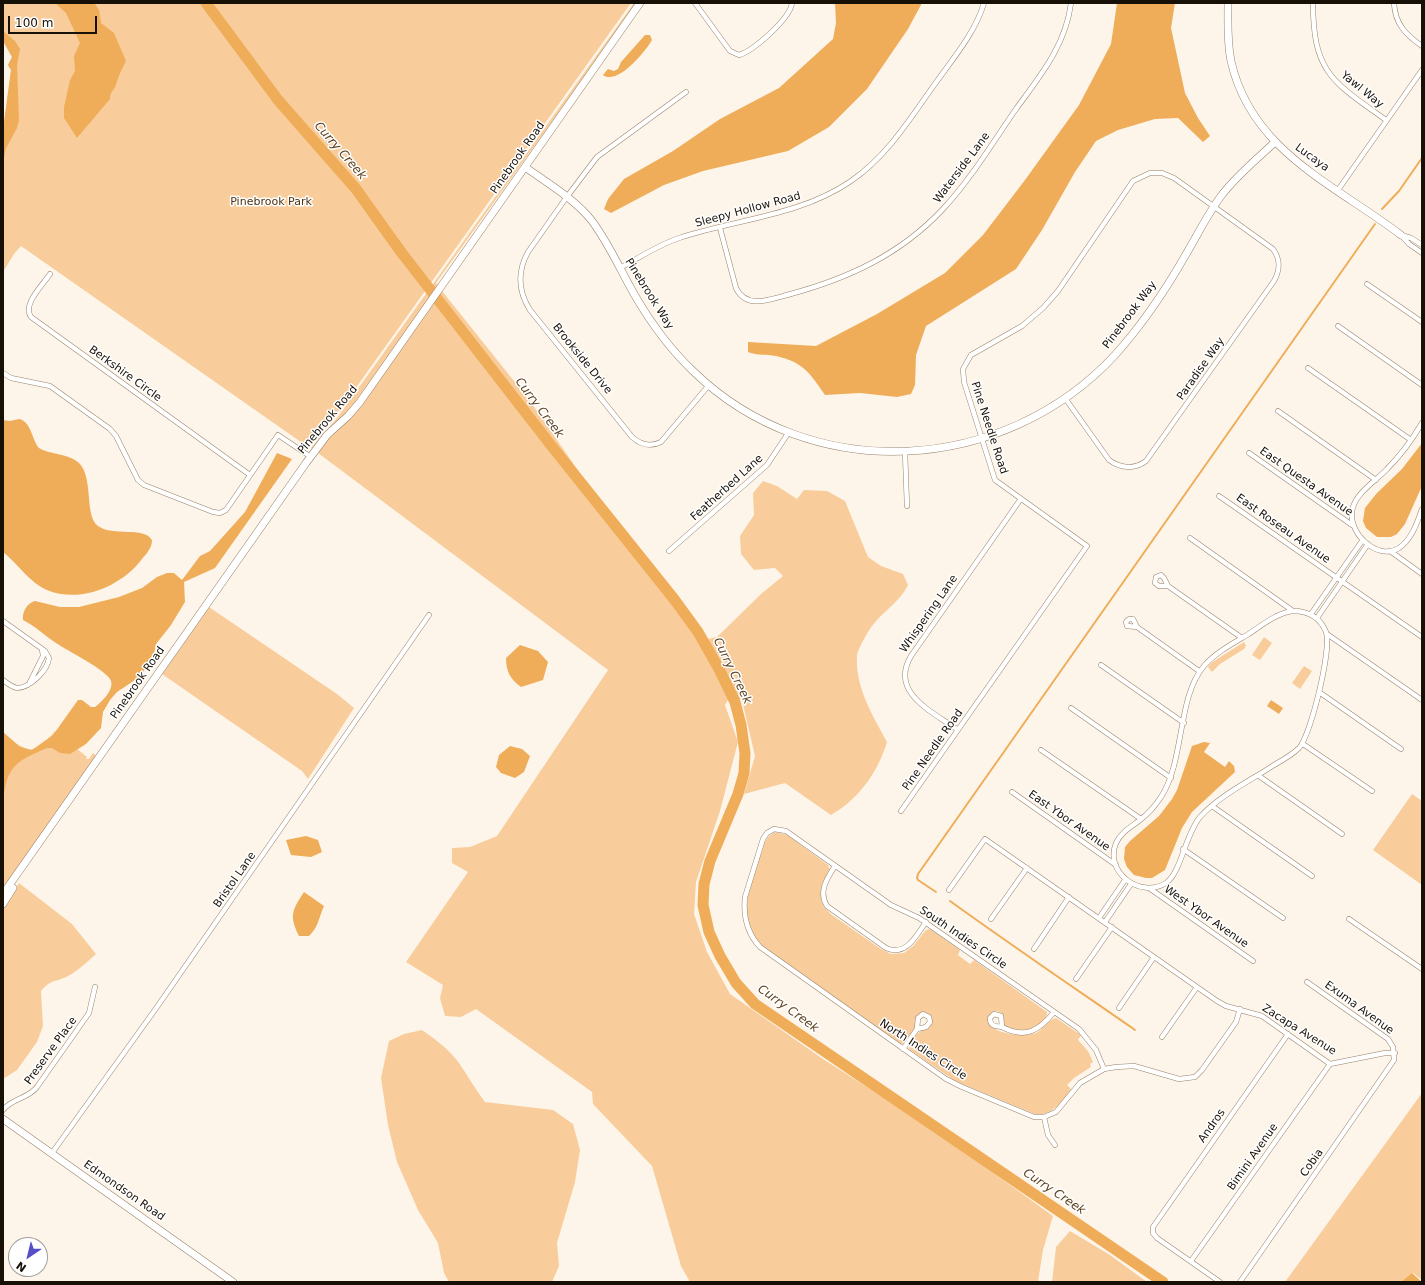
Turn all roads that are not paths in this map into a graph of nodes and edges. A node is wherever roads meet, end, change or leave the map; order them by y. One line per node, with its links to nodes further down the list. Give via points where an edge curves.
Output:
1 (640, 3): 14 (street, Pinebrook Road)
2 (695, 3): 3 (street, via 735,55 742,54 775,30 790,10)
3 (792, 3)
4 (984, 3): 18 (street, Sleepy Hollow Road, via 970,34 906,125 870,166 839,189 810,204)
5 (1071, 3): 18 (street, Waterside Lane, via 1064,34 1056,52 968,178 944,208 886,256 863,269 821,285 752,302 741,296 736,288)
6 (1228, 3): 13 (street, Lucaya, via 1229,44 1238,83 1253,115)
7 (1313, 3): 12 (street, Yawl Way, via 1314,35 1323,65 1346,91)
8 (1394, 3): 9 (street, via 1401,28)
9 (1422, 46)
10 (1422, 70): 12 (street)
11 (686, 92): 16 (street, via 597,158)
12 (1386, 120): 15 (street)
13 (1274, 142): 15 (street, Lucaya); 17 (street, Pinebrook Way, via 1230,186)
14 (525, 168): 16 (street, Pinebrook Way); 39 (street, Pinebrook Road, via 356,407 327,435)
15 (1338, 190): 19 (street, Lucaya)
16 (566, 198): 22 (street, Pinebrook Way, via 591,220); 29 (street, Brookside Drive, via 528,252 522,265 520,285 530,310 632,437 640,443 651,445 661,442)
17 (1214, 206): 31 (street, Pinebrook Way, via 1173,275 1131,336 1100,370); 31 (street, Paradise Way, via 1273,249 1279,262 1278,272 1152,454 1146,461 1135,466 1113,463 1104,455); 35 (street, Pine Needle Road, via 1167,175 1150,173 1133,181 1096,238 1050,300 1022,326 974,353 966,362 964,382)
18 (720, 228): 22 (street, Sleepy Hollow Road, via 671,241)
19 (1401, 234): 20 (street); 21 (street, via 1409,244)
20 (1422, 245)
21 (1422, 253)
22 (620, 268): 29 (street, Pinebrook Way, via 660,335 683,362)
23 (50, 274): 40 (street, Berkshire Circle, via 30,303 28,309 31,317)
24 (1367, 284): 25 (street)
25 (1422, 322)
26 (1338, 326): 30 (street)
27 (1308, 368): 36 (street)
28 (3, 373): 40 (street, via 11,378 48,385 110,429 138,480 145,486 210,512 220,513 226,510)
29 (709, 385): 34 (street, Pinebrook Way, via 744,410)
30 (1422, 385)
31 (1065, 398): 35 (street, Pinebrook Way, via 1025,422)
32 (1278, 411): 41 (street)
33 (1422, 423): 36 (street)
34 (789, 432): 37 (street, Pinebrook Way, via 826,444 853,449); 51 (street, Featherbed Lane, via 775,457)
35 (981, 439): 37 (street, Pinebrook Way, via 944,448); 43 (street, Pine Needle Road, via 995,480)
36 (1411, 440): 41 (street)
37 (905, 452): 44 (street)
38 (1249, 453): 46 (street, East Questa Avenue)
39 (310, 457): 40 (street, via 278,435); 88 (street, Pinebrook Road)
40 (250, 475)
41 (1376, 480): 46 (street, via 1355,502)
42 (1219, 496): 53 (street, East Roseau Avenue)
43 (1020, 500): 74 (street, Whispering Lane, via 905,668 905,684 914,699); 74 (street, Pine Needle Road, via 1088,546)
44 (907, 506)
45 (1422, 510): 50 (street, via 1408,539)
46 (1352, 525): 48 (street)
47 (1190, 538): 56 (street)
48 (1362, 540): 49 (street); 53 (street)
49 (1368, 544): 50 (street); 54 (street)
50 (1390, 551): 52 (street)
51 (669, 552)
52 (1422, 574)
53 (1336, 577): 54 (street, East Roseau Avenue); 57 (street)
54 (1342, 582): 59 (street); 63 (street, East Roseau Avenue)
55 (1168, 586): 64 (street)
56 (1293, 611): 57 (street); 64 (street, via 1281,614)
57 (1311, 614): 59 (street)
58 (429, 615): 129 (street, Bristol Lane, via 166,995)
59 (1317, 618): 62 (street)
60 (3, 621): 65 (street)
61 (1137, 627): 67 (street)
62 (1326, 634): 70 (street, via 1326,652); 71 (street)
63 (1422, 637)
64 (1242, 638): 67 (street, via 1212,657)
65 (41, 648): 69 (street, via 43,656); 69 (street, via 48,654 48,664)
66 (1101, 665): 73 (street)
67 (1199, 671): 73 (street, via 1191,689)
68 (3, 680): 69 (street, via 17,688 24,687)
69 (30, 682)
70 (1319, 692): 75 (street); 76 (street)
71 (1422, 700)
72 (1071, 708): 79 (street)
73 (1184, 723): 79 (street)
74 (958, 730): 83 (street, Pine Needle Road)
75 (1303, 744): 78 (street); 80 (street)
76 (1401, 749)
77 (1041, 750): 84 (street)
78 (1259, 776): 82 (street); 86 (street)
79 (1171, 778): 84 (street, via 1158,801)
80 (1372, 791)
81 (1012, 792): 89 (street, East Ybor Avenue)
82 (1212, 806): 87 (street, via 1195,824); 92 (street)
83 (901, 811)
84 (1141, 819): 89 (street, via 1126,830 1117,841 1114,850)
85 (774, 829): 90 (street, South Indies Circle, via 786,831); 121 (street, North Indies Circle, via 763,839 745,897 745,919 752,937 768,955)
86 (1342, 834)
87 (1183, 849): 94 (street, via 1171,878 1160,886); 100 (street)
88 (33, 851): 96 (street, Pinebrook Road); 98 (street, Pinebrook Road)
89 (1116, 865): 93 (street)
90 (835, 866): 103 (street, South Indies Circle, via 891,905); 103 (street, via 823,892 827,906 886,948 897,951 908,947)
91 (1027, 868): 95 (street, Zacapa Avenue, via 985,839); 97 (street, Zacapa Avenue); 101 (street)
92 (1312, 876)
93 (1128, 882): 94 (street); 99 (street); 104 (street)
94 (1149, 888): 108 (street, West Ybor Avenue)
95 (949, 890)
96 (3, 894)
97 (1069, 898): 99 (street, Zacapa Avenue); 106 (street)
98 (3, 904)
99 (1099, 918): 104 (street, Zacapa Avenue)
100 (1283, 918)
101 (991, 919)
102 (1349, 919): 109 (street)
103 (926, 922): 116 (street, South Indies Circle)
104 (1105, 922): 105 (street, Zacapa Avenue)
105 (1112, 927): 107 (street, Zacapa Avenue); 110 (street)
106 (1034, 949)
107 (1154, 957): 113 (street, Zacapa Avenue); 114 (street)
108 (1253, 961)
109 (1422, 969)
110 (1076, 979)
111 (1306, 982): 122 (street, Exuma Avenue, via 1385,1037)
112 (95, 987): 125 (street, Preserve Place, via 89,1013 37,1087 29,1095 10,1102)
113 (1197, 987): 115 (street, Zacapa Avenue, via 1222,1004); 120 (street)
114 (1119, 1008)
115 (1240, 1009): 119 (street, Zacapa Avenue, via 1262,1016); 124 (street, via 1237,1020 1195,1077 1182,1080 1134,1066)
116 (1054, 1012): 117 (street, via 1044,1025 1029,1032 1015,1032); 124 (street, South Indies Circle, via 1089,1039)
117 (1002, 1027)
118 (917, 1029): 121 (street)
119 (1288, 1034): 123 (street, Zacapa Avenue); 130 (street, Andros, via 1152,1229 1157,1238)
120 (1162, 1037)
121 (903, 1049): 126 (street, North Indies Circle, via 956,1084 1034,1116)
122 (1395, 1053): 123 (street, Zacapa Avenue); 133 (street, Cobia, via 1392,1066)
123 (1330, 1064): 130 (street, Bimini Avenue)
124 (1104, 1069): 126 (street, via 1080,1083 1060,1109)
125 (3, 1110)
126 (1044, 1117): 128 (street, via 1048,1135)
127 (3, 1119): 129 (street, Edmondson Road)
128 (1054, 1145)
129 (52, 1153): 131 (street, Edmondson Road)
130 (1191, 1261): 132 (street)
131 (233, 1282)
132 (1220, 1282)
133 (1240, 1282)

